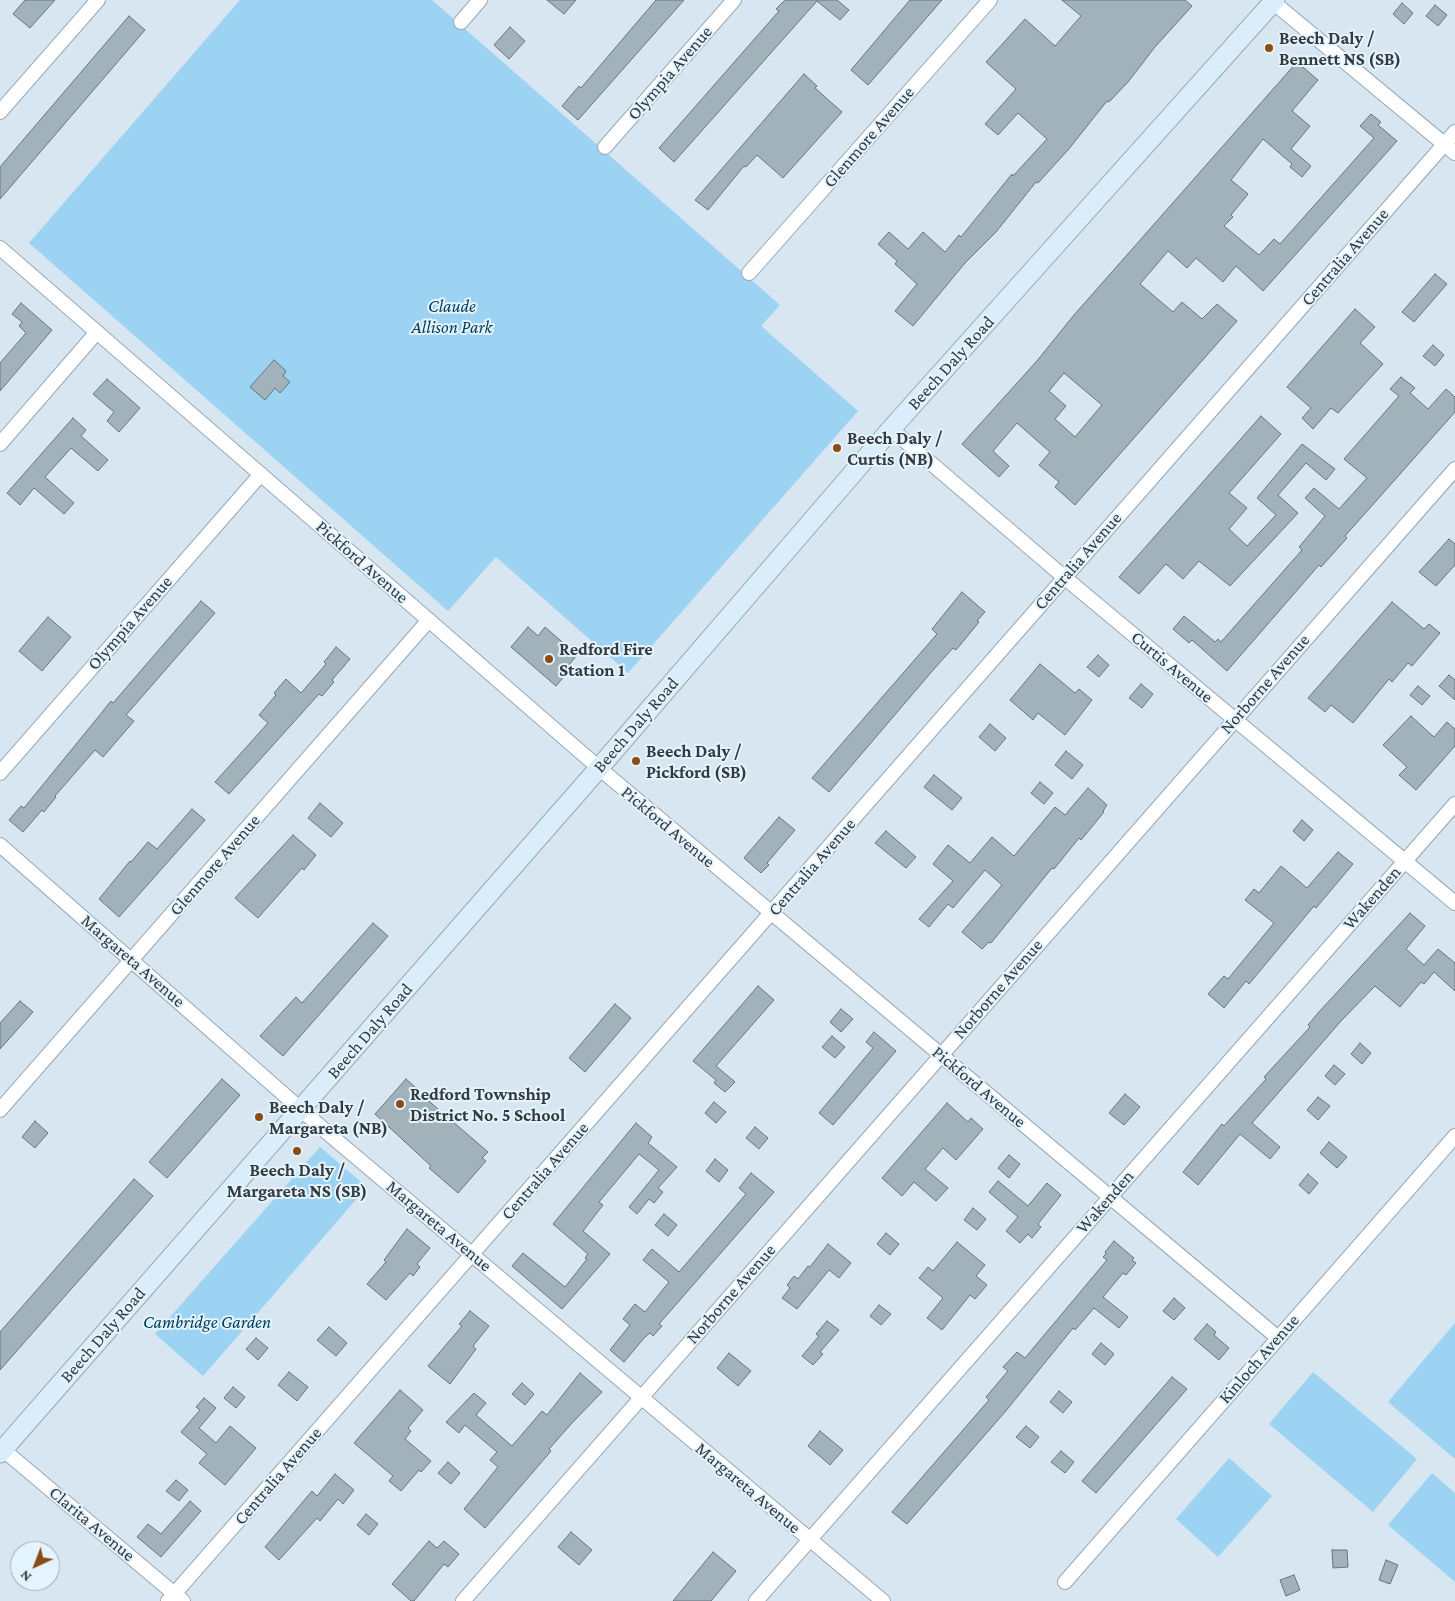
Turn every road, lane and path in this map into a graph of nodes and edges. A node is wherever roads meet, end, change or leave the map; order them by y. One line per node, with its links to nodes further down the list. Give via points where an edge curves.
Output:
1 (98, 0): 7 (street)
2 (480, 0): 6 (street)
3 (734, 0): 9 (street, Olympia Avenue)
4 (990, 0): 12 (street, Glenmore Avenue)
5 (1274, 1): 10 (street); 14 (main road, Beech Daly Road)
6 (461, 22)
7 (0, 112)
8 (1455, 132): 10 (street, Centralia Avenue)
9 (605, 147)
10 (1450, 149): 18 (street, Centralia Avenue)
11 (0, 248): 13 (street, Pickford Avenue)
12 (749, 274)
13 (97, 332): 15 (street); 17 (street, Pickford Avenue)
14 (891, 429): 18 (street, Curtis Avenue); 21 (main road, Beech Daly Road)
15 (0, 444)
16 (1455, 469): 20 (street, Norborne Avenue)
17 (261, 474): 19 (street, Pickford Avenue); 22 (street, Olympia Avenue)
18 (1064, 577): 20 (street, Curtis Avenue); 27 (street, Centralia Avenue)
19 (429, 620): 21 (street, Pickford Avenue); 28 (street, Glenmore Avenue)
20 (1234, 719): 25 (street, Curtis Avenue); 29 (street, Norborne Avenue)
21 (599, 768): 27 (street, Pickford Avenue); 30 (main road, Beech Daly Road)
22 (0, 773)
23 (1455, 804): 25 (street, Wakenden)
24 (0, 845): 28 (street, Margareta Avenue)
25 (1404, 861): 26 (street, Curtis Avenue); 33 (street, Wakenden)
26 (1455, 903)
27 (770, 914): 29 (street, Pickford Avenue); 34 (street, Centralia Avenue)
28 (132, 960): 30 (street, Margareta Avenue); 31 (street, Glenmore Avenue)
29 (940, 1054): 33 (street, Pickford Avenue); 36 (street, Norborne Avenue)
30 (302, 1109): 34 (street, Margareta Avenue); 37 (main road, Beech Daly Road)
31 (0, 1110)
32 (1455, 1136): 35 (street, Kinloch Avenue)
33 (1110, 1196): 35 (street, Pickford Avenue); 38 (street, Wakenden)
34 (473, 1253): 36 (street, Margareta Avenue); 40 (street, Centralia Avenue)
35 (1277, 1337): 39 (street, Kinloch Avenue)
36 (641, 1396): 38 (street, Margareta Avenue); 41 (street, Norborne Avenue)
37 (1, 1450): 40 (street, Clarita Avenue)
38 (810, 1540): 42 (street, Wakenden); 43 (street, Margareta Avenue)
39 (1065, 1582)
40 (175, 1599)
41 (463, 1601)
42 (756, 1601)
43 (883, 1601)

